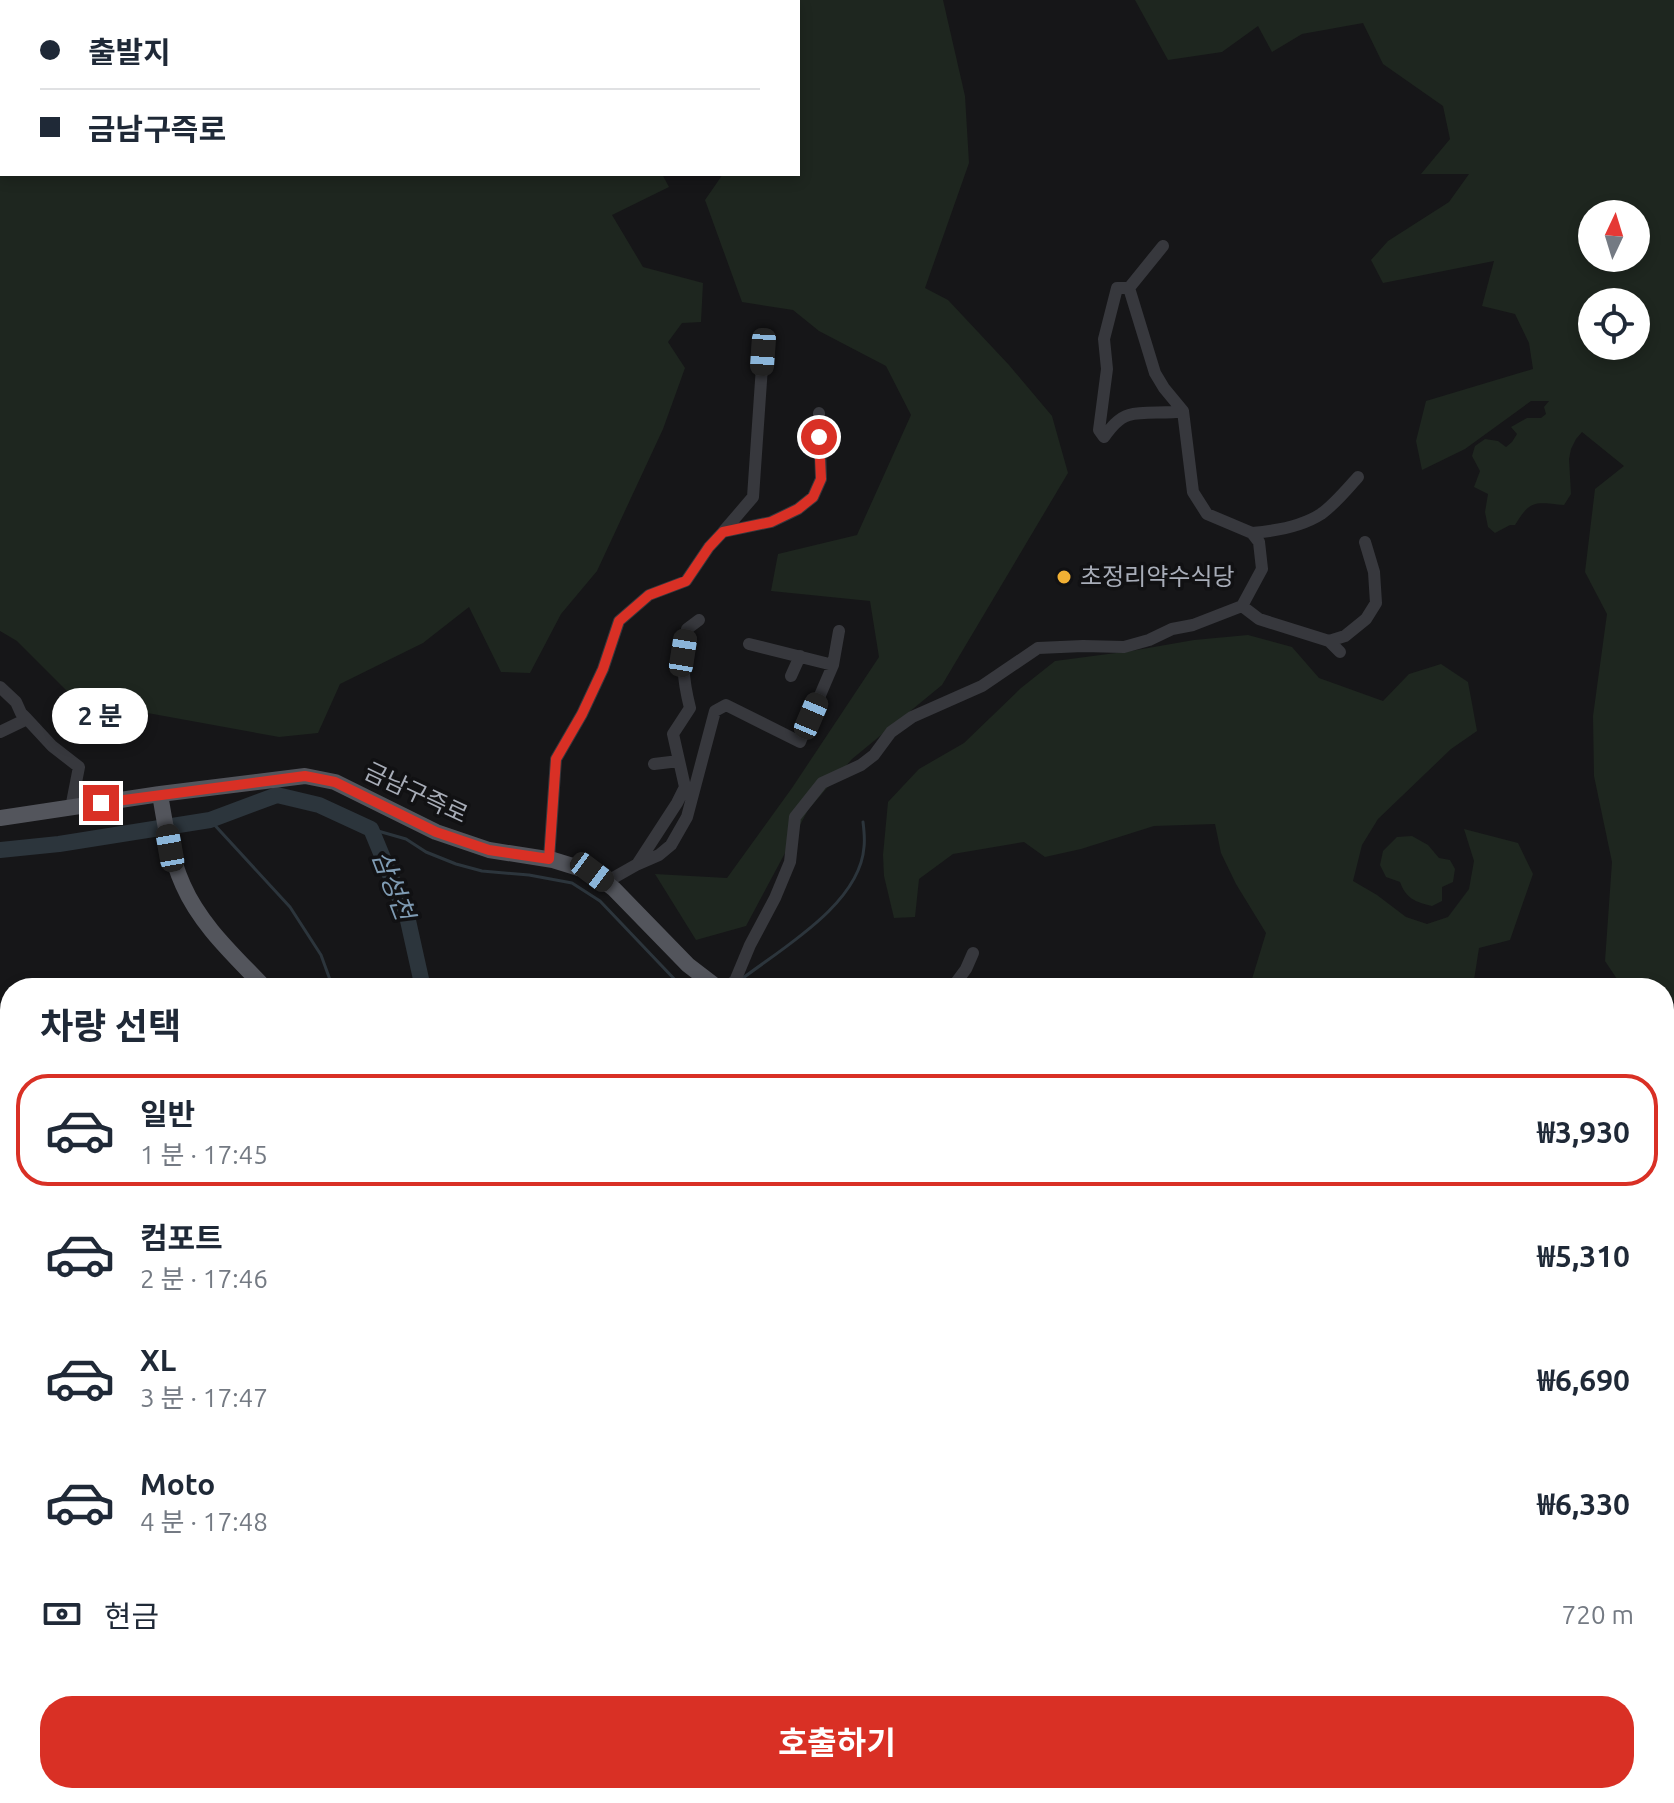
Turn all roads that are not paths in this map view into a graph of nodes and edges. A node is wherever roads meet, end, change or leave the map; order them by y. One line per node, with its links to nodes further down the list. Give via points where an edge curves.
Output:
1 (1163, 246): 2 (street)
2 (1129, 288): 4 (street, via 1155,373); 4 (street, via 1117,288 1104,339 1107,369 1099,430 1104,437 1127,415)
3 (763, 352): 7 (street, via 753,497)
4 (1183, 411): 8 (street, via 1193,492 1207,514)
5 (819, 413): 7 (street, via 821,479 813,497 771,522)
6 (1358, 477): 8 (street, via 1323,513 1303,523)
7 (723, 532): 27 (street, via 686,581 649,595 619,621 603,669 556,759)
8 (1252, 533): 10 (street, via 1259,542 1262,569)
9 (1365, 542): 13 (street, via 1376,603 1345,636)
10 (1242, 606): 13 (street, via 1259,619); 33 (street, via 1124,647 1038,648 982,686 891,732 861,765 822,783 795,817 790,862)
11 (699, 620): 22 (street, via 687,629 683,653 690,708 673,734)
12 (839, 631): 17 (street)
13 (1329, 641): 15 (street)
14 (749, 644): 16 (street)
15 (1340, 652)
16 (800, 656): 17 (street); 18 (street)
17 (833, 665): 28 (street, via 800,742 726,705 715,711 687,817 671,845)
18 (791, 676)
19 (0, 687): 20 (street)
20 (27, 719): 21 (street); 25 (street, via 79,767)
21 (0, 732)
22 (679, 761): 23 (street); 28 (street, via 685,787)
23 (654, 764)
24 (161, 800): 25 (main road, 금남구즉로); 27 (main road, 금남구즉로, via 305,776 335,782 436,832 489,850); 31 (main road, via 184,888 210,930)
25 (71, 808): 26 (main road, 금남구즉로)
26 (0, 818)
27 (549, 859): 29 (main road, 금남구즉로, via 592,872)
28 (636, 865): 29 (street)
29 (606, 882): 32 (main road, 금남구즉로)
30 (973, 953): 34 (street)
31 (256, 978)
32 (705, 978)
33 (736, 978)
34 (958, 978)

